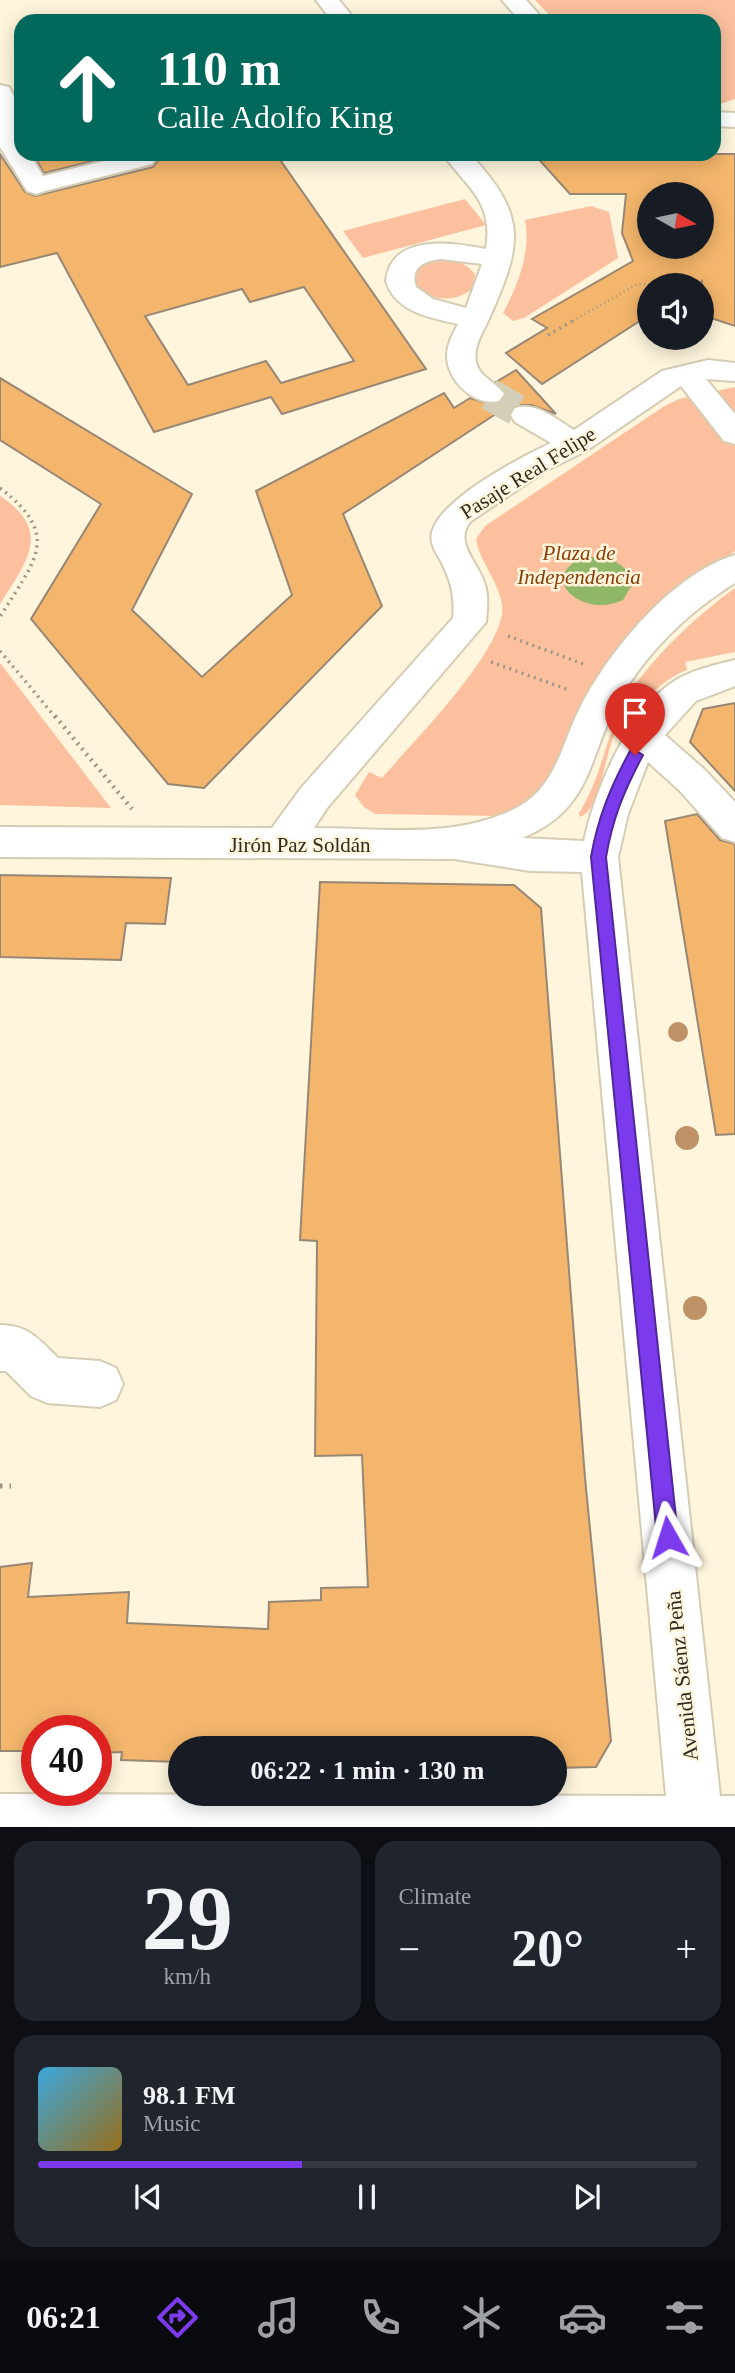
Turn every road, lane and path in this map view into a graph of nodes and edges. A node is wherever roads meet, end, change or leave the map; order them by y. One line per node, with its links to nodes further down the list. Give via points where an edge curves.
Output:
1 (327, 0): 3 (street)
2 (513, 0): 4 (street)
3 (338, 14)
4 (526, 14)
5 (1, 94): 6 (street)
6 (14, 149)
7 (21, 161): 8 (street, via 36,186)
8 (135, 161)
9 (462, 161): 10 (street, via 499,213 501,239)
10 (496, 259): 12 (street); 12 (street, via 440,250 407,262 401,271 400,283 406,294 419,303)
11 (637, 284): 13 (path)
12 (474, 319): 16 (street, via 461,357 469,379)
13 (548, 335)
14 (735, 372): 15 (street, Pasaje Real Felipe, via 708,369)
15 (686, 373): 18 (street); 19 (street, Pasaje Real Felipe)
16 (489, 394)
17 (526, 415): 19 (street)
18 (735, 435)
19 (575, 444): 35 (street, Pasaje Real Felipe, via 536,463 449,525 447,541 469,584 469,622 314,797)
20 (0, 488): 22 (path, via 26,507 39,536 36,556)
21 (735, 567): 30 (street, via 683,602 632,654 595,711 563,789)
22 (0, 617)
23 (508, 636): 26 (path)
24 (0, 651): 33 (path)
25 (491, 662): 28 (path)
26 (592, 668)
27 (735, 673): 29 (street, Avenida Sáenz Peña, via 685,691)
28 (576, 693)
29 (645, 738): 31 (street); 36 (street, Avenida Sáenz Peña, via 616,791)
30 (527, 821): 34 (street); 36 (street, via 569,828)
31 (735, 827)
32 (0, 842): 33 (street, Jirón Paz Soldán)
33 (162, 844): 35 (street, Jirón Paz Soldán)
34 (454, 844): 35 (street, Jirón Paz Soldán); 36 (street, Jirón Paz Soldán, via 530,855)
35 (281, 845)
36 (599, 857): 42 (street, Avenida Sáenz Peña)
37 (0, 1348): 38 (street, via 16,1348 47,1380)
38 (100, 1384)
39 (0, 1486): 40 (path)
40 (11, 1486)
41 (0, 1821): 42 (street)
42 (709, 1824)

